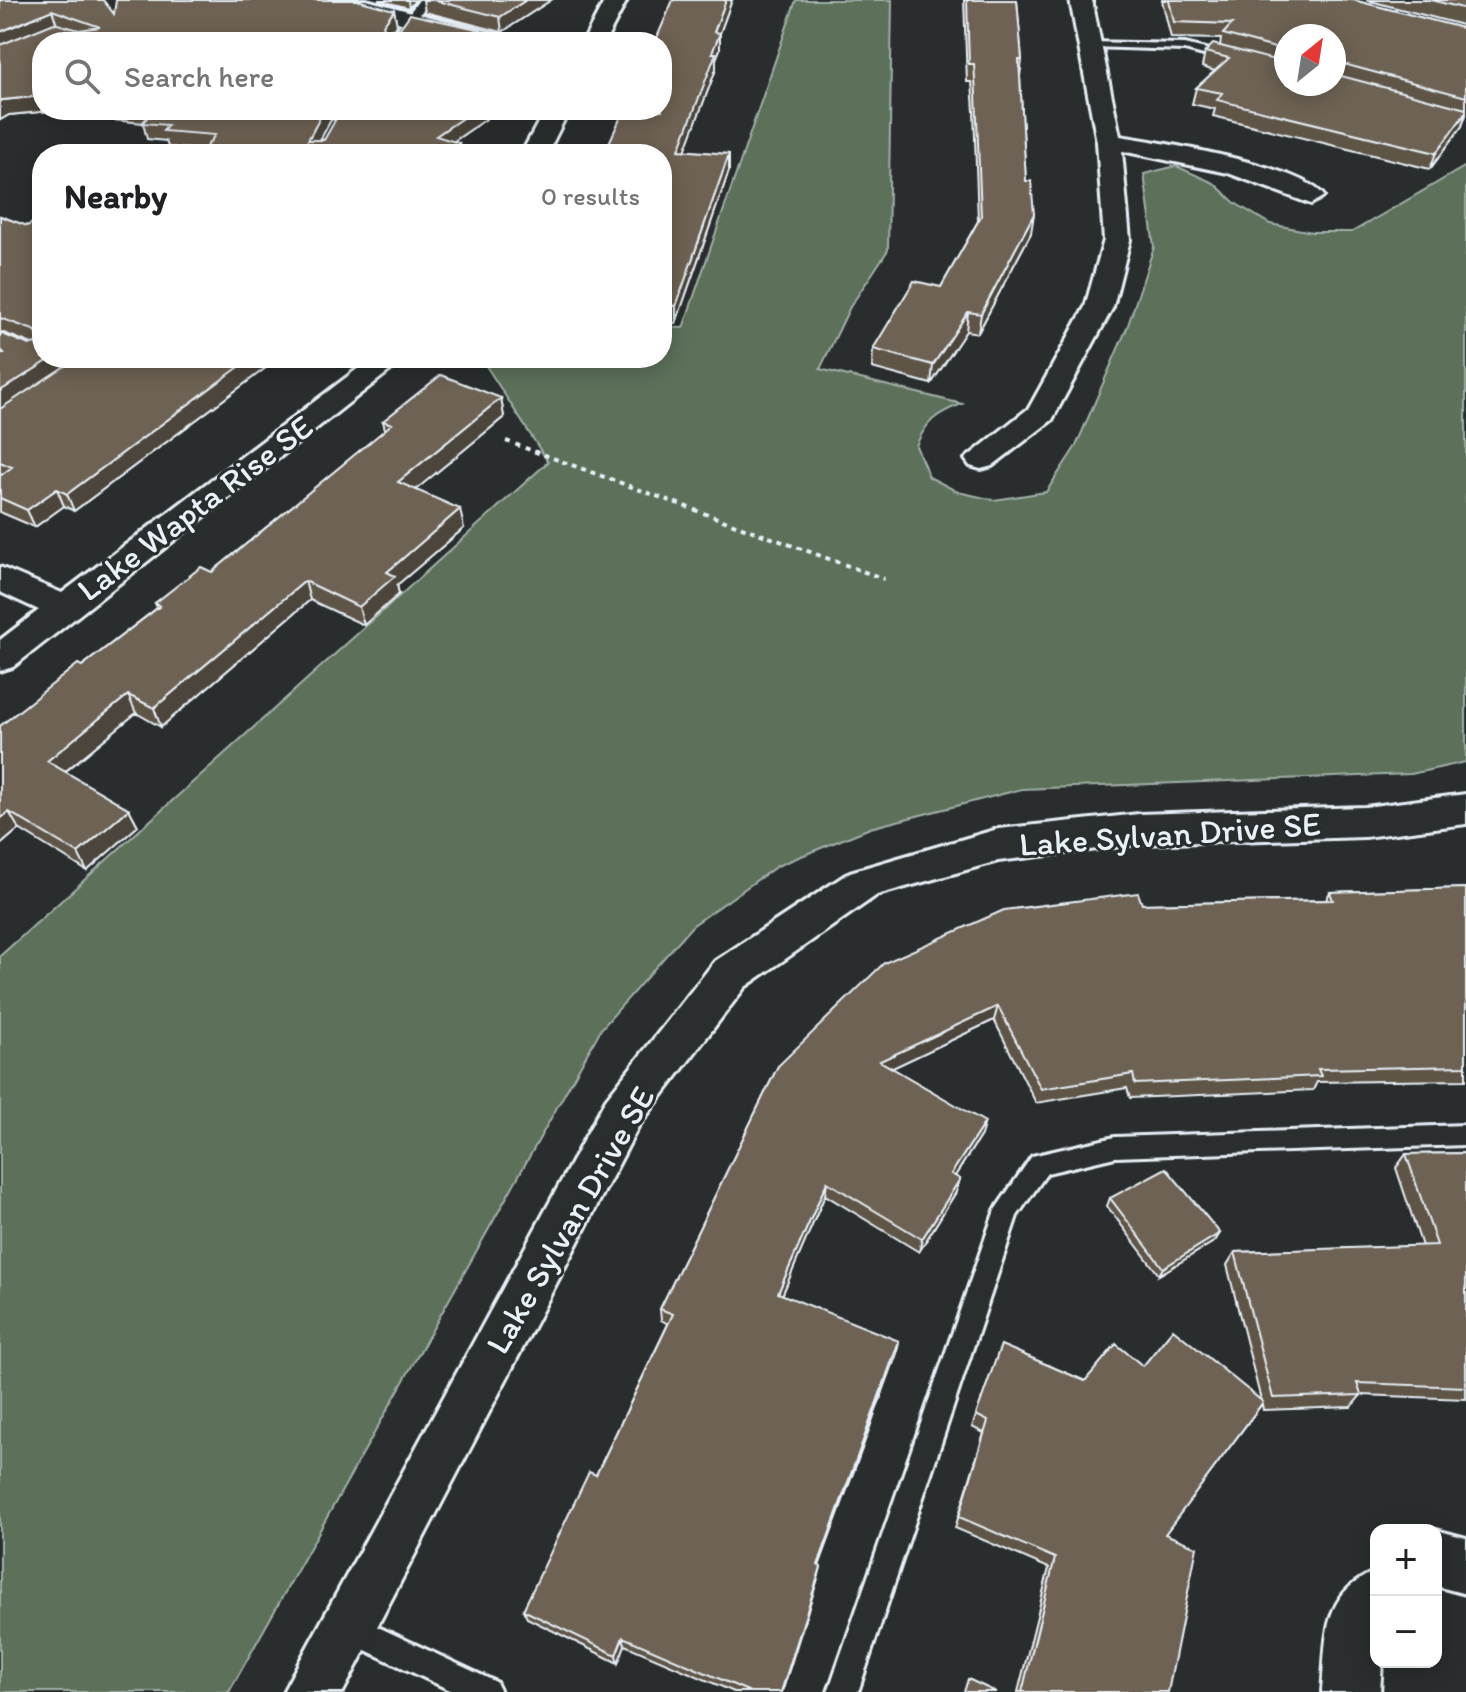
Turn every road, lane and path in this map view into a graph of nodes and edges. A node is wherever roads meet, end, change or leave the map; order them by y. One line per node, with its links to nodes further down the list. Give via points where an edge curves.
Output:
1 (341, 0): 5 (street)
2 (425, 0): 5 (lane)
3 (616, 0): 8 (street)
4 (1081, 0): 9 (street)
5 (411, 18): 6 (lane); 7 (street)
6 (401, 32)
7 (462, 32)
8 (599, 32)
9 (1090, 44): 10 (lane, via 1185,47); 14 (street)
10 (1274, 70)
11 (340, 120): 13 (lane)
12 (552, 120): 15 (street)
13 (334, 130)
14 (1109, 142): 16 (street, via 1204,156 1268,175); 19 (street, via 1117,240 1099,307 1041,413)
15 (539, 144)
16 (1311, 196)
17 (378, 368): 22 (street, Lake Wapta Rise SE)
18 (506, 441): 21 (path)
19 (981, 459)
20 (0, 578): 22 (street)
21 (884, 579)
22 (65, 608): 23 (street, Lake Wapta Rise SE)
23 (0, 658)
24 (1466, 809): 29 (street, Lake Sylvan Drive SE, via 1365,822 1139,829 998,845 864,883 730,974 622,1113)
25 (1466, 1135): 32 (lane, via 1115,1147 1040,1164 1007,1210)
26 (1442, 1560): 27 (street)
27 (1466, 1566)
28 (1370, 1605): 33 (street, via 1357,1619)
29 (347, 1627): 30 (street, Lake Sylvan Drive SE); 31 (lane)
30 (312, 1692)
31 (486, 1692)
32 (843, 1692)
33 (1351, 1692)

